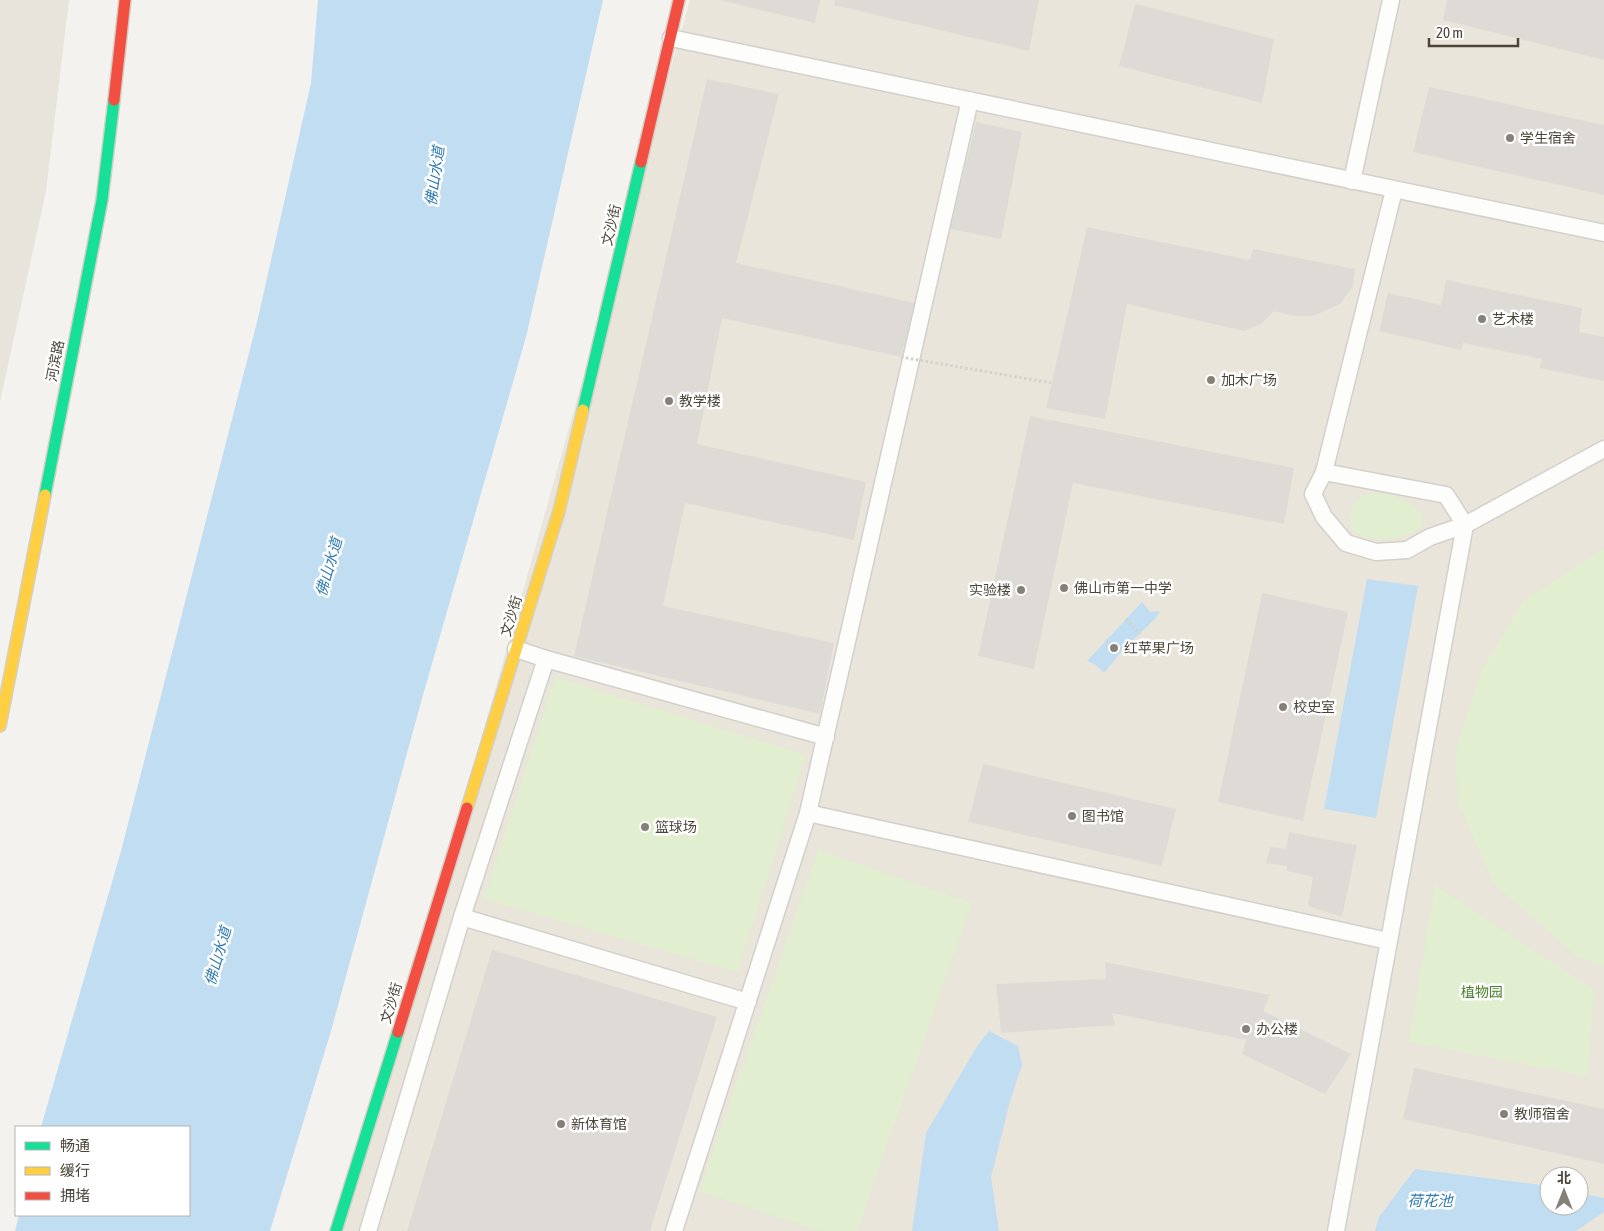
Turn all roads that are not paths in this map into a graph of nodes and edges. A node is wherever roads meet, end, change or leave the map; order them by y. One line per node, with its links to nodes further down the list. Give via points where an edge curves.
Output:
1 (125, 0): 14 (street, 河滨路, via 102,200)
2 (679, 0): 4 (street, 文沙街)
3 (1391, 0): 6 (lane)
4 (671, 38): 5 (lane); 12 (street, 文沙街, via 559,510)
5 (970, 100): 6 (lane); 15 (lane)
6 (1352, 181): 7 (lane)
7 (1394, 190): 8 (lane); 10 (lane)
8 (1604, 233)
9 (1604, 449): 11 (lane)
10 (1324, 472): 11 (lane, via 1446,495); 11 (lane, via 1313,494 1324,517 1346,543 1376,552 1407,550 1430,537)
11 (1465, 525): 18 (lane)
12 (516, 649): 13 (lane); 20 (street, 文沙街)
13 (546, 659): 15 (lane); 17 (lane)
14 (0, 726)
15 (826, 737): 16 (lane)
16 (808, 813): 18 (lane); 19 (lane)
17 (462, 917): 19 (lane); 21 (lane)
18 (1388, 941): 23 (lane)
19 (748, 1002): 22 (lane)
20 (336, 1231)
21 (368, 1231)
22 (674, 1231)
23 (1336, 1231)

